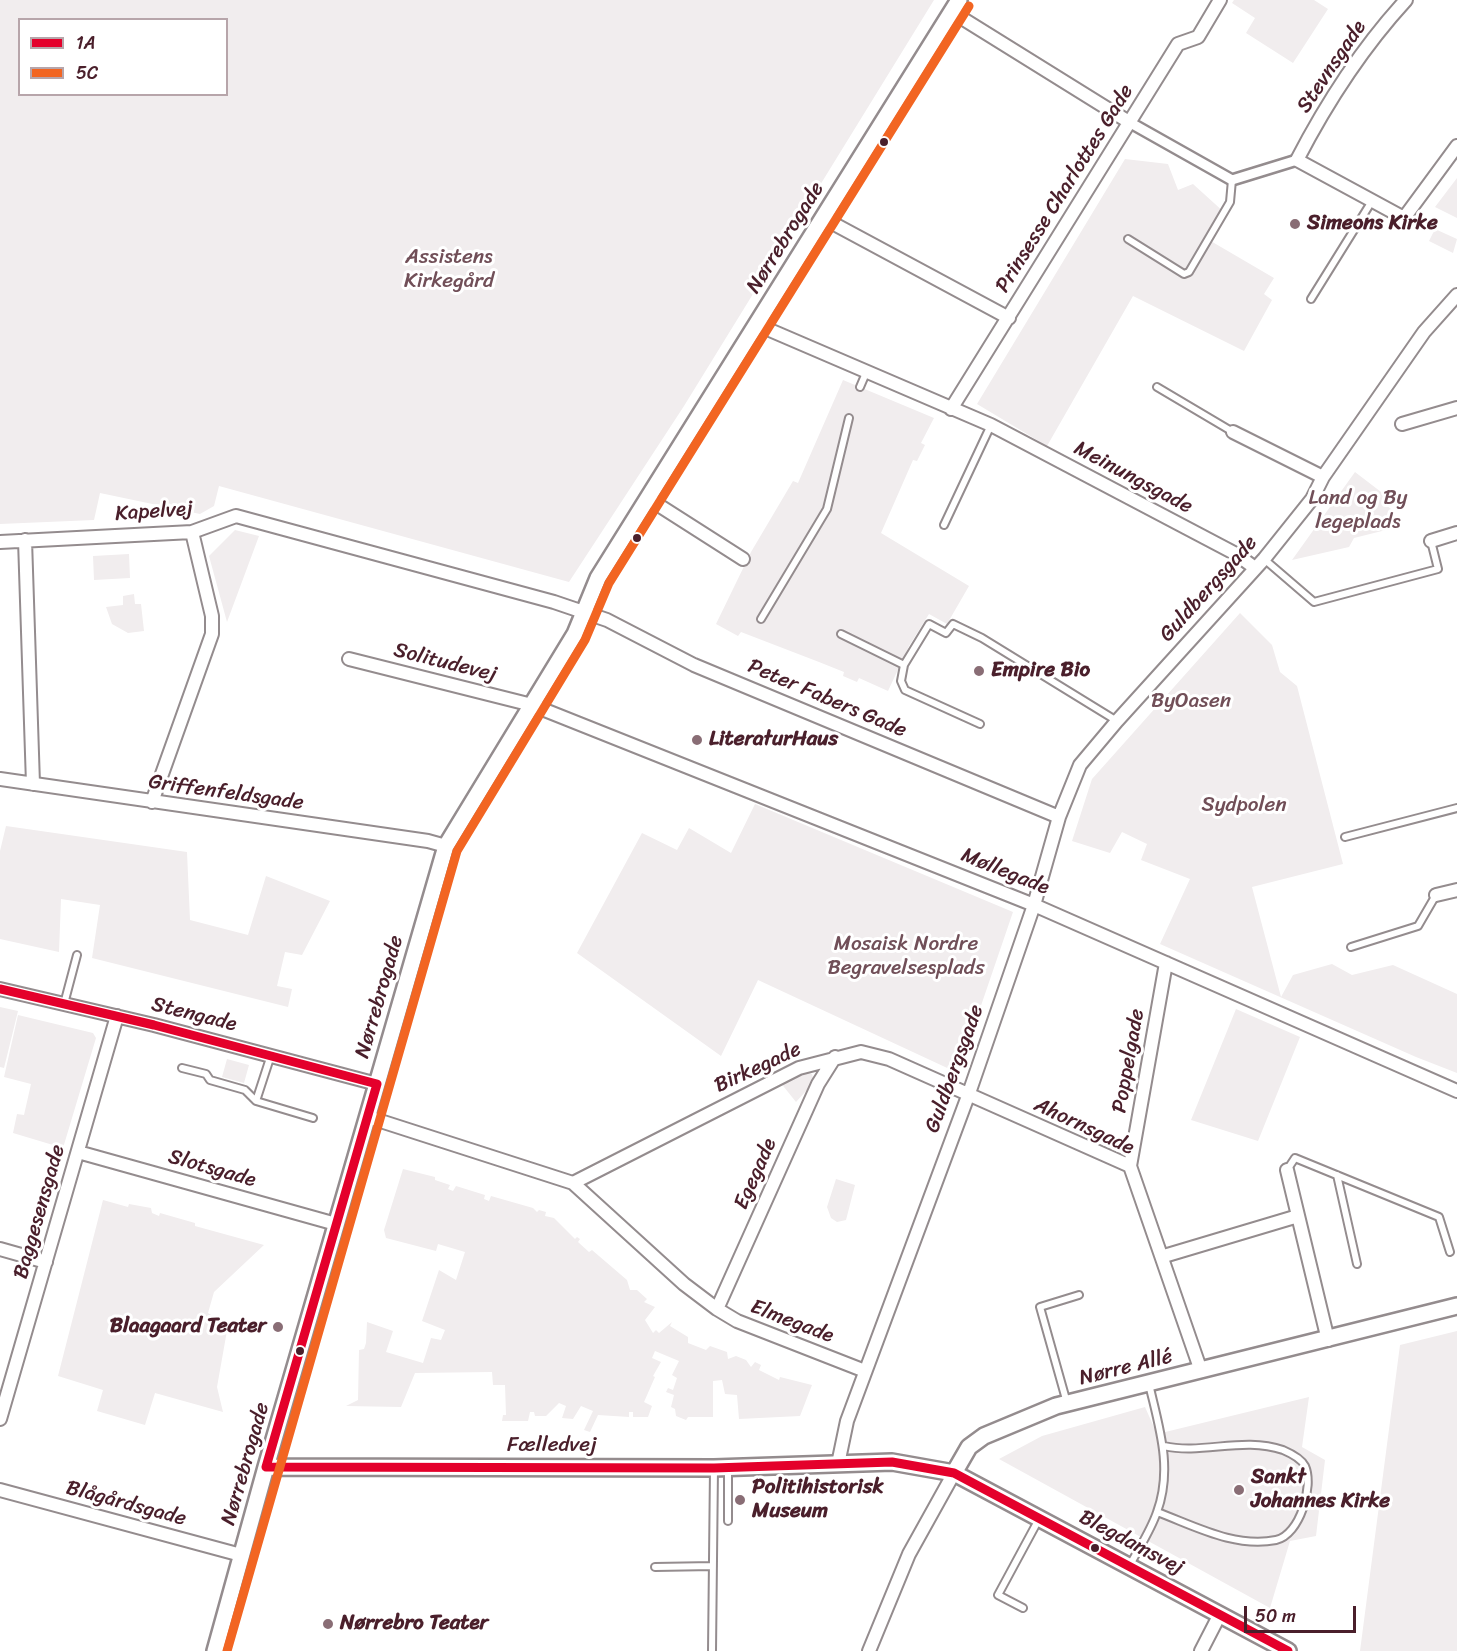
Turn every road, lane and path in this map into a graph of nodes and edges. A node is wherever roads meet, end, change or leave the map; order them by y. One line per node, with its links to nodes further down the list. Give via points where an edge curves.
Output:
1 (1220, 0): 4 (street, Prinsesse Charlottes Gade, via 1198,37 1178,44)
2 (1406, 0): 6 (street, Stevnsgade, via 1351,66)
3 (956, 6): 4 (street); 9 (street, Nørrebrogade)
4 (1129, 122): 7 (street); 13 (street, Prinsesse Charlottes Gade)
5 (1457, 146): 8 (street, via 1404,218)
6 (1297, 160): 7 (street); 8 (street)
7 (1232, 180): 10 (lane, via 1230,202 1189,272 1184,274)
8 (1372, 201): 12 (lane)
9 (823, 218): 13 (street); 14 (street, Nørrebrogade)
10 (1128, 239)
11 (1457, 296): 24 (street, Guldbergsgade, via 1424,332)
12 (1311, 299)
13 (1009, 318): 19 (street, Prinsesse Charlottes Gade)
14 (758, 325): 15 (street, Meinungsgade); 25 (street, Nørrebrogade)
15 (866, 372): 16 (lane); 19 (street, Meinungsgade)
16 (860, 387)
17 (1158, 387): 23 (lane)
18 (1457, 408): 21 (street)
19 (951, 409): 22 (street, Meinungsgade)
20 (849, 418): 35 (lane, via 827,509)
21 (1402, 424)
22 (991, 426): 26 (lane); 33 (street, Meinungsgade)
23 (1233, 432): 24 (street)
24 (1323, 477): 33 (street, Guldbergsgade, via 1312,499)
25 (650, 499): 32 (street); 34 (street, Nørrebrogade, via 598,578)
26 (944, 525)
27 (192, 532): 29 (street, Kapelvej); 34 (street, Kapelvej, via 236,516); 44 (street, via 212,616 212,634)
28 (1457, 533): 31 (street)
29 (25, 540): 30 (street, Kapelvej); 43 (street)
30 (0, 542)
31 (1431, 542): 33 (lane, via 1438,569 1314,602)
32 (743, 559)
33 (1260, 563): 40 (street, Guldbergsgade)
34 (584, 612): 39 (street, Nørrebrogade); 46 (street, Peter Fabers Gade, via 694,665)
35 (761, 619)
36 (841, 634): 38 (lane)
37 (350, 659): 39 (street, Solitudevej)
38 (904, 665): 40 (lane, via 929,624 946,633 952,624 982,638); 41 (lane, via 901,681 905,690)
39 (532, 705): 48 (street, Nørrebrogade); 51 (street, Møllegade)
40 (1117, 721): 46 (street, Guldbergsgade, via 1080,765)
41 (980, 724)
42 (0, 779): 43 (street, Griffenfeldsgade)
43 (33, 784): 44 (street, Griffenfeldsgade)
44 (152, 802): 48 (street, Griffenfeldsgade)
45 (1457, 808): 47 (lane)
46 (1059, 817): 51 (street, Guldbergsgade)
47 (1345, 837)
48 (446, 846): 61 (street, Nørrebrogade)
49 (1457, 890): 50 (street)
50 (1436, 895): 52 (lane, via 1418,926)
51 (1034, 905): 54 (street, Møllegade); 63 (street, Guldbergsgade)
52 (1351, 947)
53 (77, 955): 56 (lane)
54 (1166, 963): 62 (street, Møllegade); 68 (street, Poppelgade)
55 (0, 989): 56 (street, Stengade)
56 (64, 1004): 57 (street, Stengade)
57 (117, 1016): 58 (street, Stengade); 67 (street, Baggesensgade)
58 (271, 1055): 61 (street, Stengade); 64 (lane)
59 (835, 1057): 63 (street, Birkegade, via 861,1052 889,1059); 71 (street, Birkegade, via 799,1068); 81 (street, Egegade, via 818,1083)
60 (183, 1068): 64 (lane, via 245,1090)
61 (377, 1084): 65 (street, Nørrebrogade)
62 (1457, 1091)
63 (968, 1095): 68 (street, Ahornsgade); 83 (street, Guldbergsgade)
64 (256, 1101): 66 (lane)
65 (368, 1117): 71 (street, Elmegade); 73 (street, Nørrebrogade)
66 (313, 1118)
67 (78, 1152): 73 (street, Slotsgade); 77 (street, Baggesensgade)
68 (1130, 1166): 76 (street, Ahornsgade)
69 (1287, 1170): 70 (lane, via 1295,1158); 72 (street)
70 (1337, 1175): 75 (lane, via 1439,1216); 78 (lane)
71 (573, 1183): 81 (street, Elmegade)
72 (1298, 1216): 76 (street); 82 (street)
73 (336, 1224): 90 (street, Nørrebrogade)
74 (0, 1249): 77 (street)
75 (1450, 1252)
76 (1164, 1256): 84 (street, Ahornsgade)
77 (46, 1262): 87 (street, Baggesensgade)
78 (1357, 1264)
79 (1079, 1295): 86 (lane, via 1040,1306)
80 (1457, 1306): 82 (street, Nørre Allé)
81 (717, 1309): 83 (street, Elmegade, via 737,1321)
82 (1328, 1340): 84 (street, Nørre Allé)
83 (865, 1371): 89 (street, Guldbergsgade, via 847,1421)
84 (1201, 1371): 85 (street, Nørre Allé)
85 (1149, 1384): 86 (street, Nørre Allé); 88 (lane)
86 (1068, 1404): 92 (street, Nørre Allé, via 1019,1419 984,1436 969,1447)
87 (0, 1419)
88 (1164, 1446): 94 (lane, via 1165,1480); 94 (lane, via 1180,1449 1254,1444 1282,1450 1299,1458 1305,1466 1306,1486 1300,1519 1288,1535 1278,1540 1234,1541)
89 (838, 1464): 91 (street, Fælledvej); 92 (street, Fælledvej, via 892,1462)
90 (266, 1467): 91 (street, Fælledvej); 97 (street, Nørrebrogade)
91 (721, 1468): 96 (lane); 98 (lane)
92 (954, 1473): 95 (street, Blegdamsvej); 105 (street, via 909,1554)
93 (0, 1490): 97 (street, Blågårdsgade)
94 (1157, 1512): 99 (lane)
95 (1040, 1518): 99 (street, Blegdamsvej); 101 (lane, via 998,1596)
96 (728, 1521)
97 (242, 1555): 103 (street, Nørrebrogade)
98 (713, 1566): 100 (lane); 104 (lane)
99 (1129, 1566): 102 (street, Blegdamsvej)
100 (655, 1567)
101 (1023, 1608)
102 (1220, 1614): 106 (street); 107 (street, Blegdamsvej)
103 (215, 1651)
104 (712, 1651)
105 (869, 1651)
106 (1201, 1651)
107 (1288, 1651)

